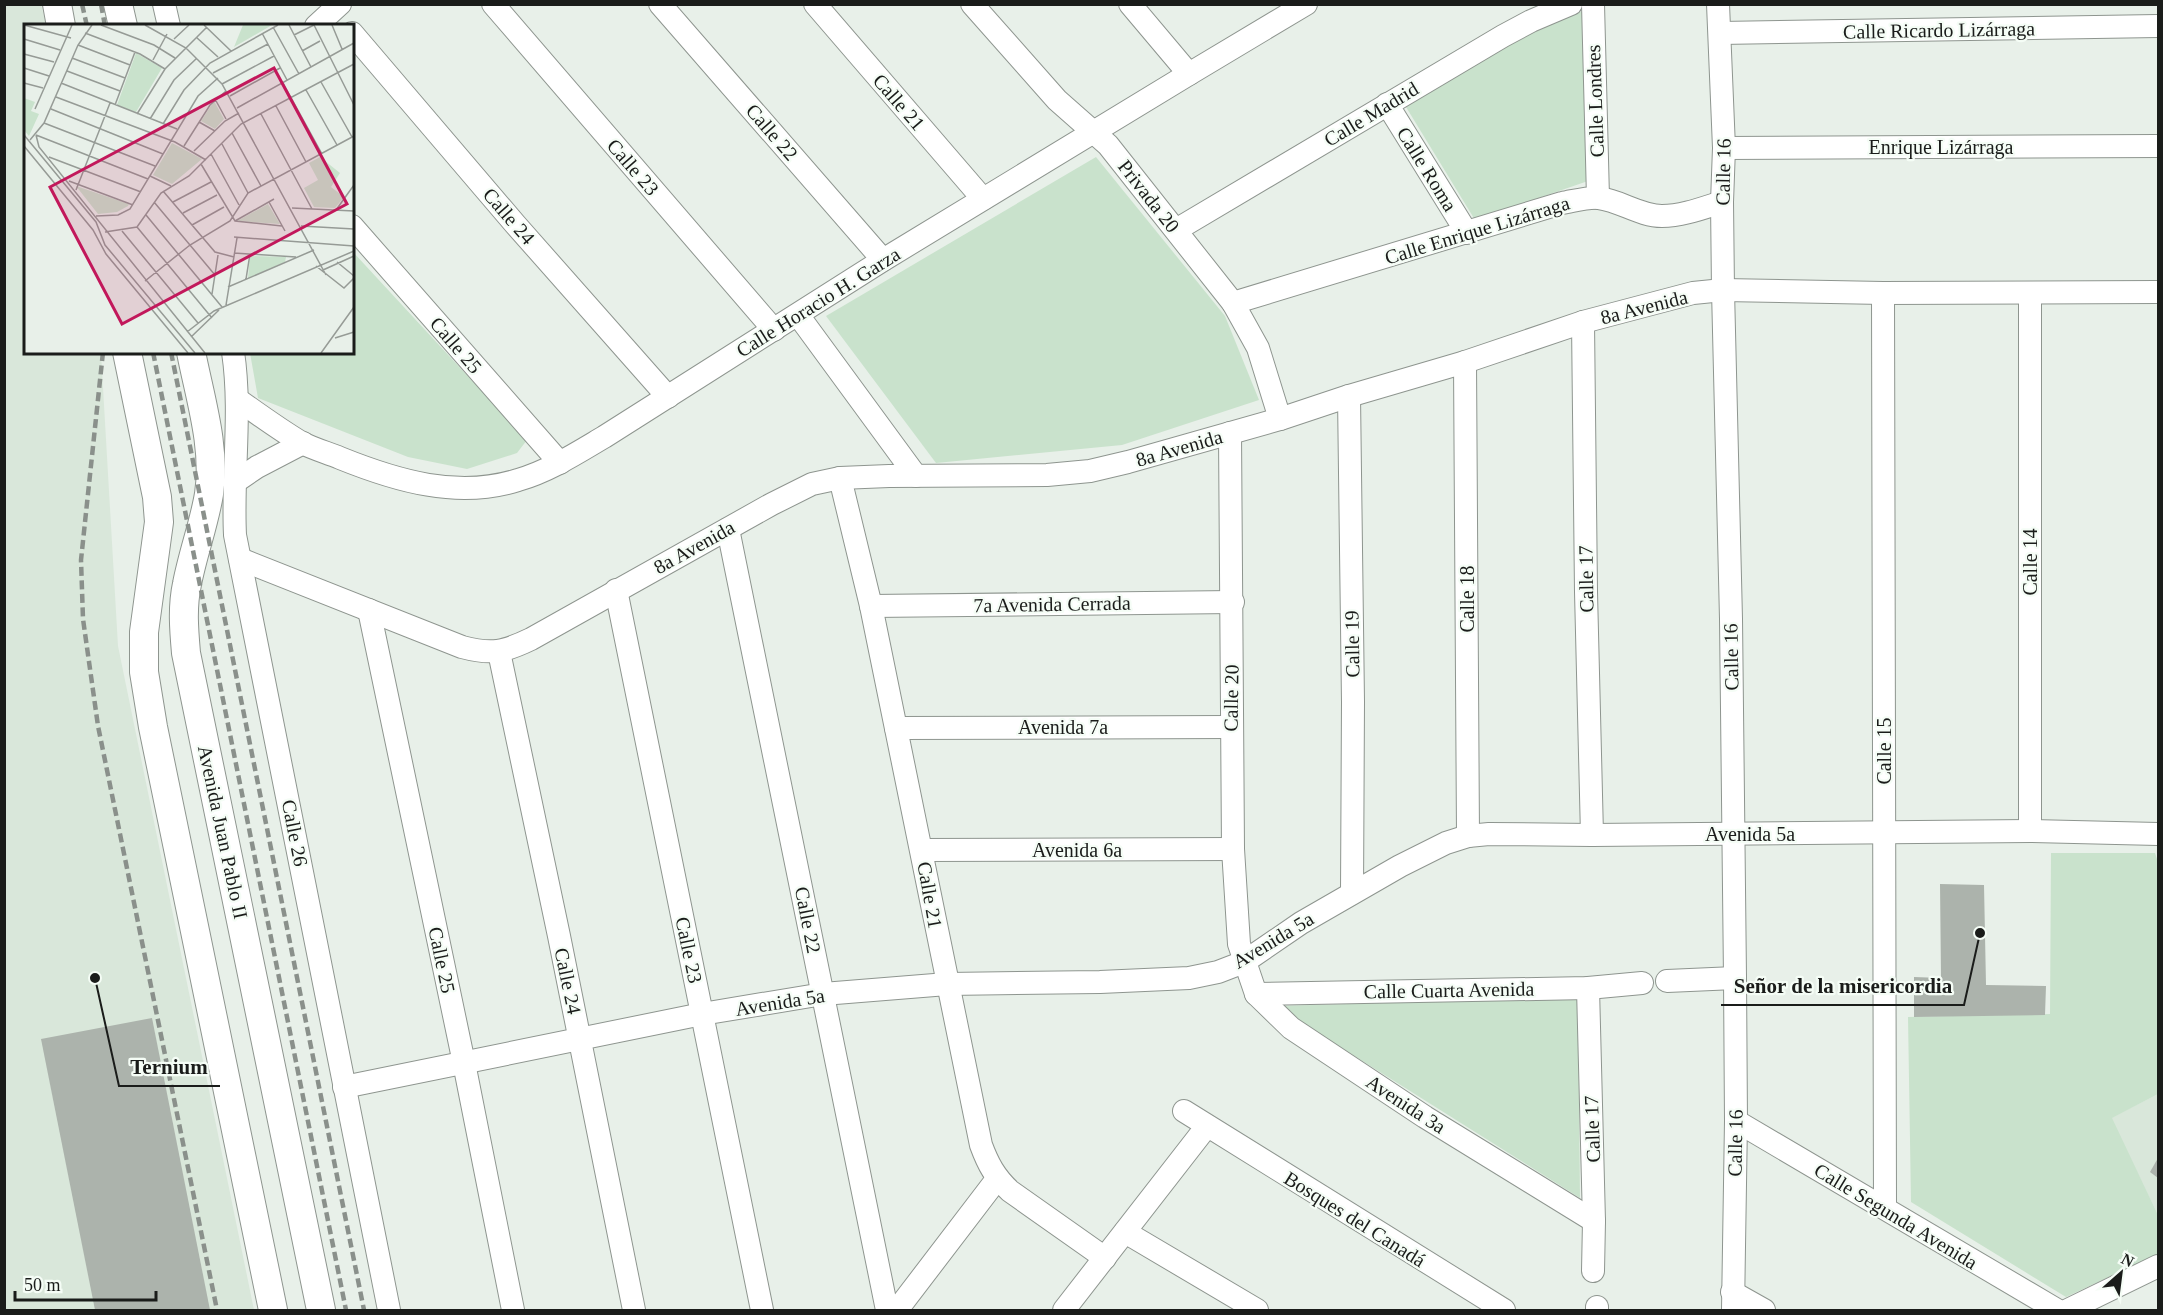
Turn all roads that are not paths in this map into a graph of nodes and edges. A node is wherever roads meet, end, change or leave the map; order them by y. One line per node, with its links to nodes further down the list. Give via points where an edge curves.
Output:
1 (57, 4): 14 (main road)
2 (118, 4): 15 (main road)
3 (164, 4): 16 (street)
4 (493, 4): 40 (street, Calle 23)
5 (660, 4): 32 (street, Calle 22)
6 (815, 4): 27 (street, Calle 21)
7 (972, 4): 23 (street, Privada 20, via 1057,100)
8 (1130, 4): 21 (street)
9 (1306, 4): 21 (street, Calle Horacio H. Garza)
10 (1571, 4): 22 (street, Calle Madrid, via 1503,36)
11 (1593, 4): 26 (street, Calle Londres)
12 (1718, 4): 19 (street, Calle 16)
13 (337, 11): 17 (street)
14 (61, 24)
15 (123, 24)
16 (169, 24)
17 (319, 24)
18 (2158, 26): 19 (street, Calle Ricardo Lizárraga)
19 (1720, 33): 25 (street, Calle 16)
20 (354, 35): 46 (street, Calle 24)
21 (1189, 74): 23 (street, Calle Horacio H. Garza)
22 (1387, 104): 30 (street, Calle Madrid); 31 (street, Calle Roma)
23 (1094, 132): 27 (street, Calle Horacio H. Garza); 30 (street, Privada 20)
24 (2158, 146): 25 (street, Enrique Lizárraga)
25 (1724, 148): 28 (street, Calle 16)
26 (1598, 198): 28 (street, Calle Enrique Lizárraga, via 1661,216); 31 (street, Calle Enrique Lizárraga, via 1562,203)
27 (983, 199): 32 (street, Calle Horacio H. Garza)
28 (1722, 202): 33 (street, Calle 16)
29 (354, 228): 51 (street, Calle 25)
30 (1176, 230): 37 (street, Privada 20)
31 (1467, 233): 37 (street, Calle Enrique Lizárraga)
32 (883, 260): 38 (street, Calle Horacio H. Garza)
33 (1723, 290): 35 (street, 8a Avenida); 39 (street, 8a Avenida, via 1670,298); 66 (street, Calle 16)
34 (2158, 292): 36 (street, 8a Avenida)
35 (1883, 293): 36 (street, 8a Avenida); 65 (street, Calle 15)
36 (2030, 293): 64 (street, Calle 14)
37 (1233, 303): 48 (street, Privada 20, via 1258,348)
38 (798, 315): 40 (street, Calle Horacio H. Garza); 52 (street)
39 (1583, 322): 44 (street, 8a Avenida); 68 (street, Calle 17)
40 (774, 330): 46 (street, Calle Horacio H. Garza)
41 (127, 354): 97 (main road, via 159,522 144,632 144,672)
42 (191, 354): 98 (main road, Avenida Juan Pablo II, via 209,444 210,469 204,519 186,586 186,653)
43 (234, 354): 47 (street, Calle 26)
44 (1465, 362): 45 (street, 8a Avenida); 69 (street, Calle 18)
45 (1348, 396): 48 (street, 8a Avenida); 72 (street, Calle 19)
46 (668, 397): 51 (street, Calle Horacio H. Garza)
47 (237, 399): 50 (street, Calle Horacio H. Garza); 54 (street, Calle 26)
48 (1280, 419): 49 (street, 8a Avenida)
49 (1230, 433): 52 (street, 8a Avenida, via 1090,471); 58 (street, Calle 20)
50 (303, 443): 51 (street, Calle Horacio H. Garza, via 396,478 447,488 482,488 519,480); 54 (street)
51 (560, 463)
52 (916, 476): 53 (street, 8a Avenida)
53 (840, 478): 55 (street, 8a Avenida, via 812,484); 59 (street, Calle 21)
54 (235, 482): 56 (street, Calle 26, via 235,535)
55 (728, 529): 57 (street, 8a Avenida); 79 (street, Calle 22)
56 (240, 559): 60 (street, 8a Avenida); 84 (street, Calle 26)
57 (616, 590): 61 (street, 8a Avenida, via 531,639); 81 (street, Calle 23)
58 (1233, 602): 59 (street, 7a Avenida Cerrada); 62 (street, Calle 20)
59 (871, 606): 63 (street, Calle 21)
60 (369, 610): 61 (street, 8a Avenida, via 462,647); 83 (street, Calle 25)
61 (499, 652): 82 (street, Calle 24)
62 (1230, 727): 63 (street, Avenida 7a); 70 (street, Calle 20)
63 (896, 728): 71 (street, Calle 21)
64 (2030, 831): 65 (street, Avenida 5a); 67 (street, Avenida 5a)
65 (1884, 833): 66 (street, Avenida 5a); 89 (street, Calle 15)
66 (1734, 834): 68 (street, Avenida 5a); 74 (street, Calle 16)
67 (2158, 834)
68 (1592, 835): 69 (street, Avenida 5a)
69 (1468, 836): 72 (street, Avenida 5a, via 1446,843)
70 (1233, 849): 71 (street, Avenida 6a); 73 (street, Calle 20, via 1239,944)
71 (922, 850): 77 (street, Calle 21)
72 (1352, 893): 73 (street, Avenida 5a)
73 (1244, 962): 77 (street, Avenida 5a, via 1189,978); 80 (street, Avenida 3a)
74 (1735, 978): 75 (street); 86 (street, Calle 16)
75 (1667, 981)
76 (1642, 983): 78 (street, Calle Cuarta Avenida)
77 (947, 984): 79 (street, Avenida 5a); 88 (street, Calle 21, via 981,1145)
78 (1588, 988): 80 (street, Calle Cuarta Avenida); 90 (street, Calle 17)
79 (823, 994): 81 (street, Avenida 5a); 103 (street, Calle 22)
80 (1256, 994): 90 (street, Avenida 3a, via 1292,1028 1425,1117)
81 (702, 1014): 82 (street, Avenida 5a); 102 (street, Calle 23)
82 (580, 1040): 83 (street, Avenida 5a); 101 (street, Calle 24)
83 (464, 1064): 84 (street, Avenida 5a); 100 (street, Calle 25)
84 (344, 1087): 99 (street, Calle 26)
85 (1184, 1111): 87 (street, Bosques del Canadá)
86 (1736, 1121): 89 (street, Calle Segunda Avenida); 95 (street, Calle 16)
87 (1207, 1126): 91 (street); 106 (street, Bosques del Canadá)
88 (998, 1179): 92 (street, Calle 21); 104 (street)
89 (1885, 1208): 108 (street, Calle Segunda Avenida)
90 (1594, 1221): 94 (street, Calle 17)
91 (1125, 1232): 92 (street); 96 (street)
92 (1105, 1258): 105 (street)
93 (2158, 1266): 109 (street)
94 (1593, 1270)
95 (1732, 1301): 107 (street)
96 (1241, 1307)
97 (273, 1311)
98 (321, 1311)
99 (389, 1311)
100 (513, 1311)
101 (634, 1311)
102 (762, 1311)
103 (887, 1311)
104 (897, 1311)
105 (1064, 1311)
106 (1504, 1311)
107 (1764, 1311)
108 (2057, 1311)
109 (2068, 1311)

